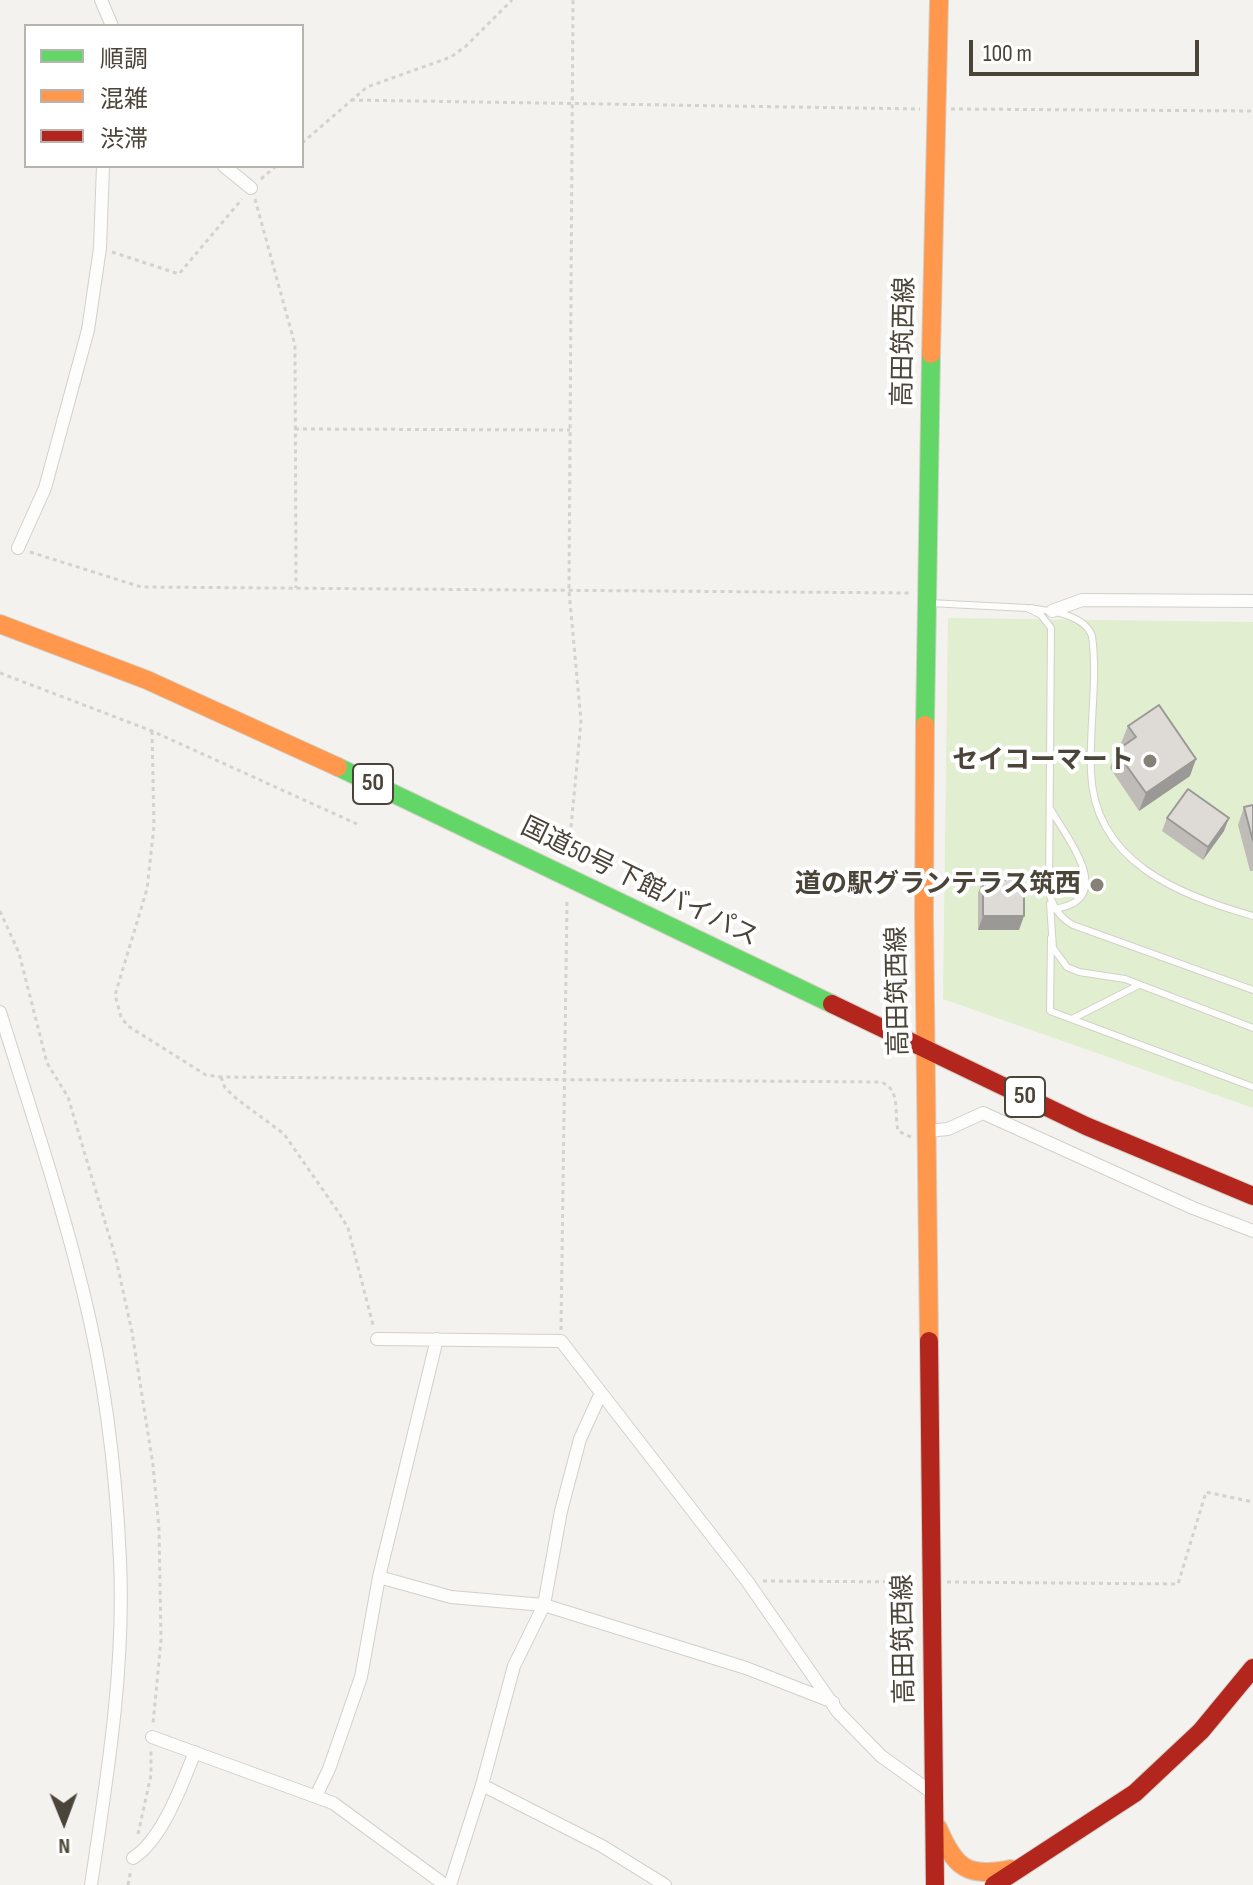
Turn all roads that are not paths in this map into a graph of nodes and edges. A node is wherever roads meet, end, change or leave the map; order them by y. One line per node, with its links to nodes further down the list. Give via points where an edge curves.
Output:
1 (101, 0): 3 (street)
2 (939, 0): 8 (main road, 高田筑西線)
3 (111, 24)
4 (103, 168): 7 (street, via 100,248 88,330 45,488)
5 (226, 168): 6 (street)
6 (251, 188)
7 (18, 548)
8 (926, 598): 10 (lane); 25 (main road, 高田筑西線)
9 (1253, 601): 11 (street, via 1082,600)
10 (1027, 608): 11 (lane); 13 (lane, via 1051,628)
11 (1052, 611): 14 (lane, via 1082,621 1092,636)
12 (0, 624): 25 (main road, 国道50号 下館バイパス / 50, via 246,723)
13 (1051, 754): 14 (lane); 15 (lane)
14 (1091, 755): 18 (lane, via 1099,812 1127,856 1163,882)
15 (1050, 808): 16 (lane); 17 (lane, via 1085,871 1087,887 1082,897)
16 (1049, 893): 17 (lane); 19 (lane)
17 (1054, 909): 21 (lane, via 1073,925)
18 (1253, 916)
19 (1051, 938): 20 (lane, via 1067,967); 23 (lane, via 1050,1011)
20 (1139, 985): 23 (lane); 24 (lane)
21 (1253, 990)
22 (0, 1012): 45 (street, via 83,1290 112,1451 121,1562 120,1657)
23 (1072, 1019): 26 (lane)
24 (1253, 1028)
25 (926, 1050): 27 (main road, 高田筑西線); 28 (main road, 国道50号 下館バイパス / 50, via 1086,1126)
26 (1253, 1087)
27 (927, 1135): 29 (street, via 983,1113); 40 (main road, 高田筑西線)
28 (1253, 1196)
29 (1253, 1231)
30 (377, 1339): 31 (street)
31 (437, 1339): 32 (street, via 561,1341); 33 (street)
32 (601, 1393): 34 (street, via 580,1439); 36 (street)
33 (379, 1577): 34 (street, via 451,1597); 41 (street, via 359,1684)
34 (544, 1605): 36 (street, via 746,1668); 39 (street, via 514,1666)
35 (1253, 1668): 44 (main road, via 1201,1731 1144,1785)
36 (833, 1702): 40 (street, via 881,1756)
37 (152, 1737): 38 (street)
38 (195, 1752): 41 (street); 43 (street, via 162,1825)
39 (482, 1785): 46 (street); 47 (street, via 602,1846)
40 (934, 1794): 42 (main road, 高田筑西線)
41 (316, 1796): 46 (street)
42 (935, 1822): 44 (main road, via 952,1860 965,1870 985,1874); 48 (main road, 高田筑西線)
43 (133, 1858)
44 (1022, 1867): 49 (main road)
45 (91, 1885)
46 (448, 1885)
47 (665, 1885)
48 (935, 1885)
49 (994, 1885)

